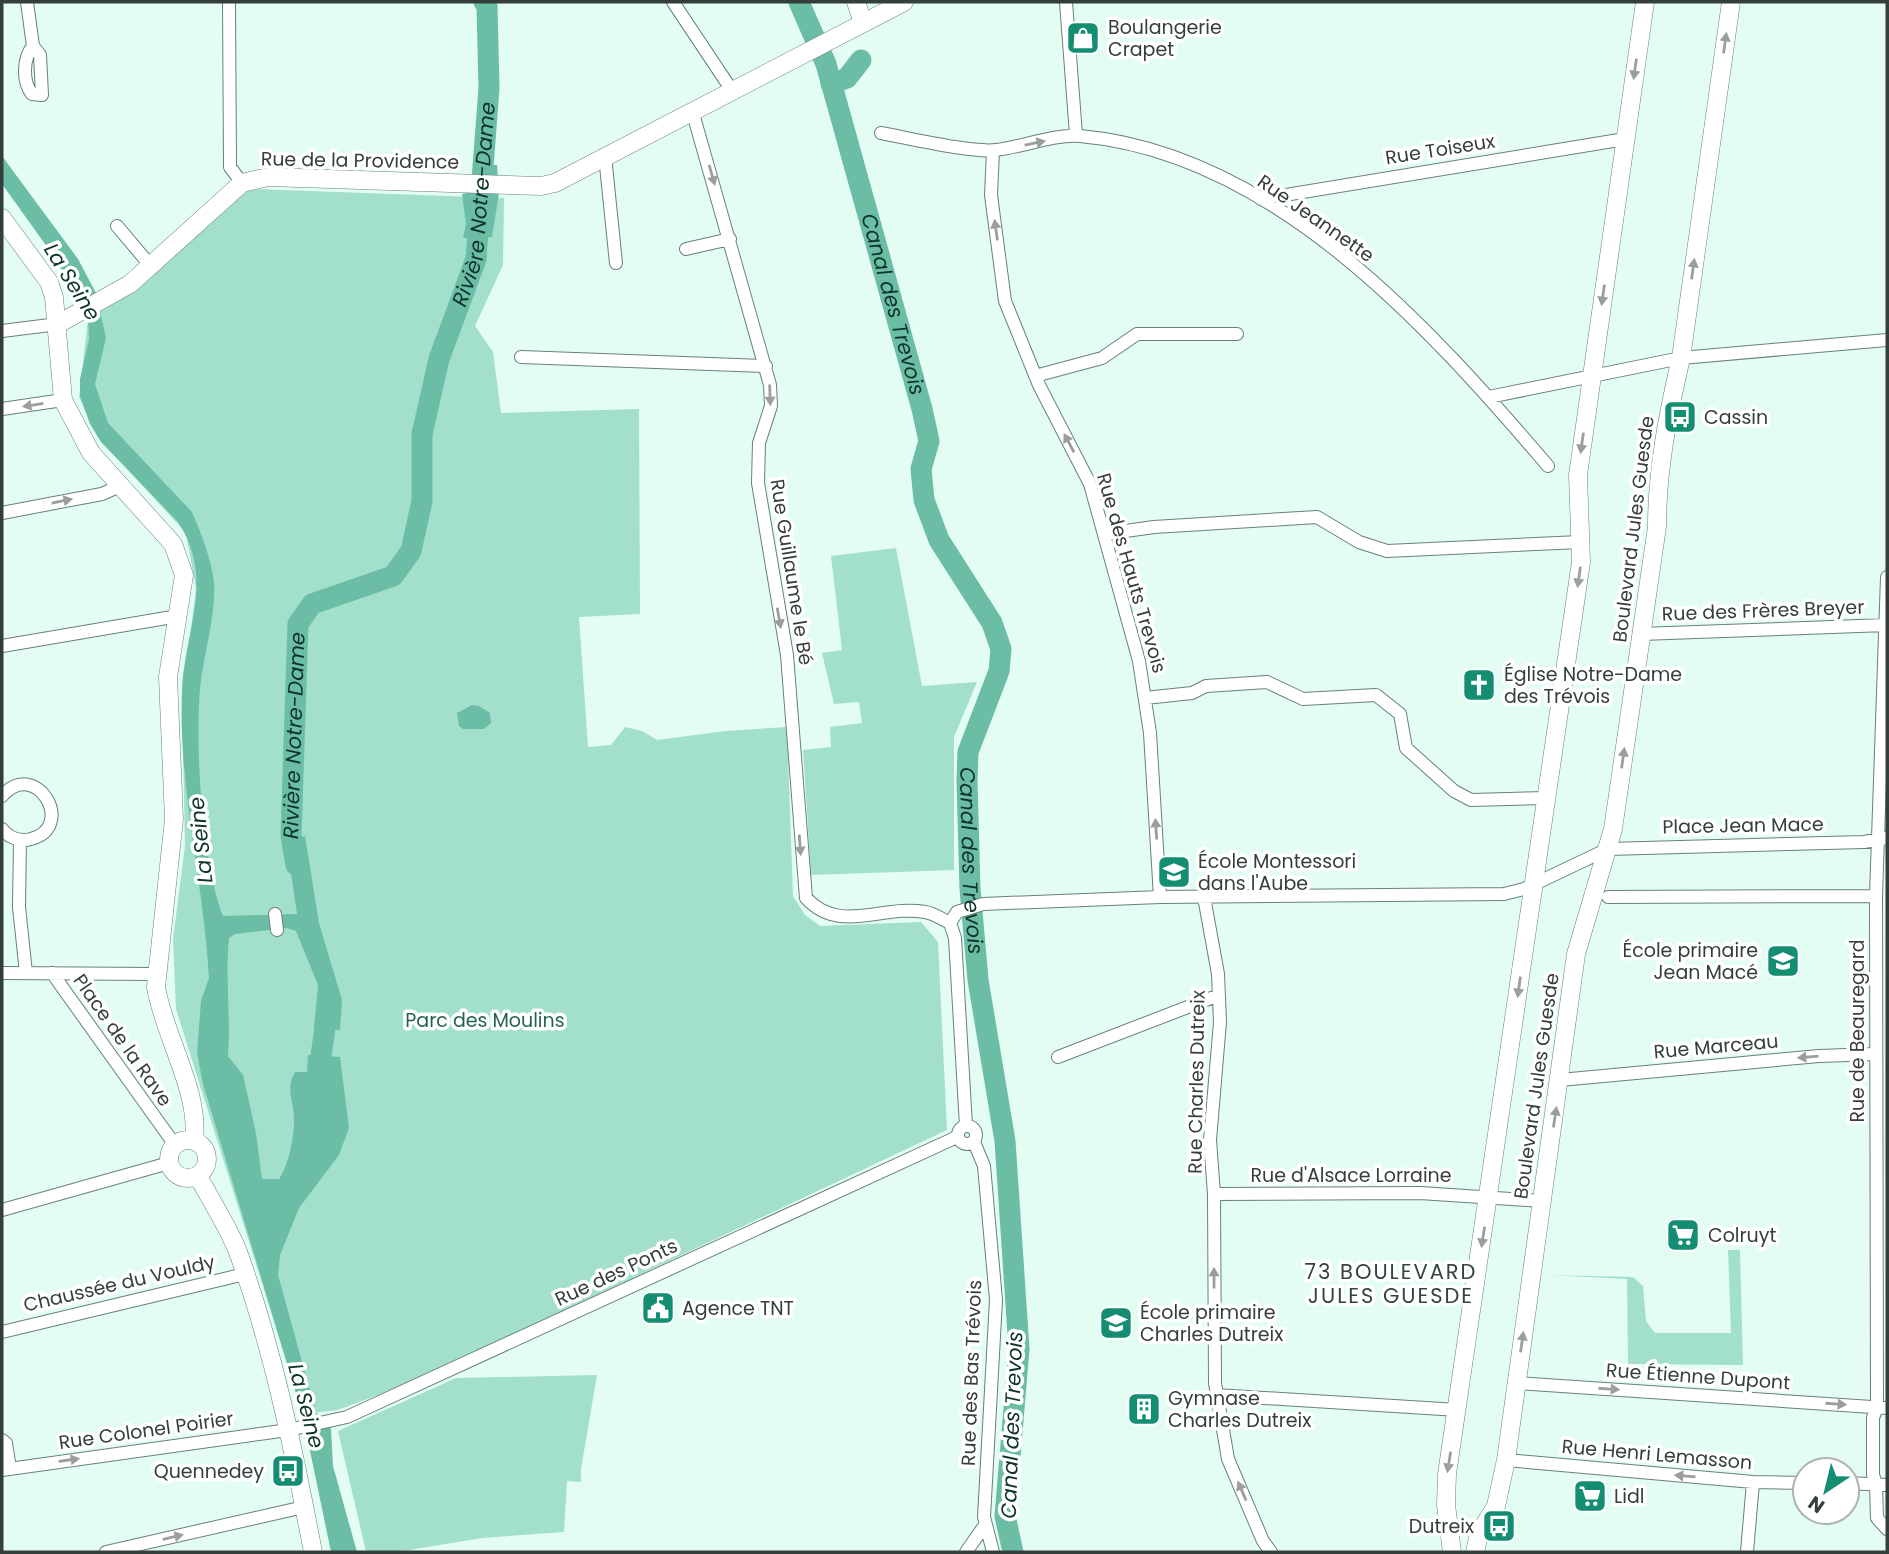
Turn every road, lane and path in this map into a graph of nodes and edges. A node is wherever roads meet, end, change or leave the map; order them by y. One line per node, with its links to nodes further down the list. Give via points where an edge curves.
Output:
1 (27, 2): 10 (street)
2 (229, 2): 18 (street, Rue de la Providence, via 230,167)
3 (673, 2): 11 (street)
4 (856, 2): 9 (street)
5 (904, 2): 9 (street, Rue de la Providence)
6 (1066, 2): 14 (street)
7 (1645, 2): 15 (street, Boulevard Jules Guesde, one-way to 15)
8 (1731, 2): 31 (street, Boulevard Jules Guesde, one-way to 8)
9 (863, 23): 11 (street, Rue de la Providence)
10 (33, 46)
11 (732, 89): 12 (street, Rue de la Providence)
12 (692, 110): 17 (street, Rue de la Providence); 22 (street, Rue Guillaume le Bé, one-way to 22)
13 (881, 133): 16 (street)
14 (1076, 135): 16 (street, Rue Jeannette, one-way to 14); 19 (street, Rue Jeannette, via 1192,162)
15 (1625, 139): 19 (street, Rue Toiseux); 34 (street, Boulevard Jules Guesde, one-way to 34)
16 (993, 151): 33 (street, Rue des Hauts Trevois, one-way to 16, via 1005,301 991,195)
17 (605, 156): 18 (street, Rue de la Providence, via 541,186 268,177); 24 (street)
18 (242, 183): 25 (street)
19 (1261, 199): 35 (street, Rue Jeannette, via 1389,294)
20 (2, 218): 26 (street, via 49,282)
21 (117, 226): 25 (street)
22 (730, 239): 23 (street); 32 (street, Rue Guillaume le Bé)
23 (686, 249)
24 (615, 263)
25 (150, 265): 26 (street, via 130,284)
26 (58, 324): 27 (street); 36 (street)
27 (2, 331)
28 (1237, 334): 33 (street, via 1137,334 1102,358)
29 (1887, 340): 31 (street)
30 (521, 357): 32 (street)
31 (1681, 358): 34 (street); 46 (street, Boulevard Jules Guesde, via 1668,415)
32 (766, 366): 62 (street, Rue Guillaume le Bé, one-way to 62, via 771,407 759,443 758,483 787,655 806,898 832,917 924,912)
33 (1035, 376): 41 (street, Rue des Hauts Trevois, one-way to 33, via 1090,484)
34 (1591, 377): 35 (street); 42 (street, Boulevard Jules Guesde, one-way to 42, via 1577,484)
35 (1489, 397): 38 (street, Rue Jeannette)
36 (63, 400): 37 (street, one-way to 37); 39 (street, via 91,453)
37 (2, 409)
38 (1548, 466)
39 (122, 485): 40 (street, one-way to 39, via 102,494); 44 (street, via 161,529 180,559 184,575)
40 (2, 513)
41 (1104, 534): 42 (street, via 1317,517 1359,542 1387,551); 48 (street, Rue des Hauts Trevois)
42 (1580, 542): 51 (street, Boulevard Jules Guesde, one-way to 51, via 1581,562)
43 (1887, 577): 45 (street, Rue de Beauregard)
44 (178, 616): 47 (street); 67 (street, via 168,694 174,819)
45 (1886, 625): 46 (street, Rue des Frères Breyer); 49 (street, Rue de Beauregard)
46 (1641, 634): 55 (street, Boulevard Jules Guesde, one-way to 46)
47 (2, 646)
48 (1145, 698): 51 (street, via 1192,693 1206,686 1267,682 1303,699 1376,695 1401,714 1406,748 1454,791 1471,800); 58 (street, Rue des Hauts Trevois, one-way to 48)
49 (1886, 722): 53 (street, Rue de Beauregard)
50 (2, 796): 54 (street, via 11,787 30,785 50,803 46,830 30,840)
51 (1547, 799): 56 (street, Boulevard Jules Guesde)
52 (2, 829): 54 (street)
53 (1883, 839): 55 (street, Place Jean Mace); 57 (street, Rue de Beauregard)
54 (20, 840): 65 (street, via 19,906)
55 (1608, 849): 56 (street); 72 (street, Boulevard Jules Guesde, via 1576,954)
56 (1534, 885): 59 (street, via 1504,894); 81 (street, Boulevard Jules Guesde, one-way to 81)
57 (1876, 896): 60 (street); 68 (street, Rue de Beauregard)
58 (1160, 897): 59 (street); 62 (street, via 983,904)
59 (1204, 897): 69 (street, Rue Charles Dutreix)
60 (1608, 897)
61 (275, 914): 63 (street)
62 (953, 918): 73 (street)
63 (277, 930)
64 (2, 973): 65 (street)
65 (26, 973): 66 (street)
66 (52, 973): 67 (street, Place de la Rave); 77 (street, Place de la Rave)
67 (157, 974): 75 (street, via 160,1010 194,1113)
68 (1882, 989): 70 (street, Rue de Beauregard)
69 (1219, 995): 71 (street); 80 (street, Rue Charles Dutreix, via 1219,1059 1210,1140)
70 (1876, 1054): 72 (street, Rue Marceau, one-way to 72); 88 (street, Rue de Beauregard)
71 (1058, 1057)
72 (1560, 1080): 82 (street, Boulevard Jules Guesde, one-way to 72)
73 (966, 1126): 74 (street); 76 (street, via 975,1130)
74 (957, 1137): 76 (street, via 963,1144); 90 (street, Rue des Ponts, via 338,1420)
75 (194, 1140): 77 (street); 79 (street, via 202,1145 208,1162)
76 (974, 1142): 99 (street, Rue des Bas Trévois, via 984,1166 996,1300)
77 (175, 1145): 78 (street)
78 (169, 1163): 79 (street, via 180,1177); 83 (street)
79 (198, 1177): 84 (street, Chaussée du Vouldy)
80 (1214, 1194): 81 (street, Rue d'Alsace Lorraine); 87 (street, Rue Charles Dutreix, one-way to 80)
81 (1489, 1196): 82 (street, Rue d'Alsace Lorraine); 89 (street, Boulevard Jules Guesde, one-way to 89)
82 (1542, 1201): 86 (street, Boulevard Jules Guesde, one-way to 82)
83 (2, 1210)
84 (245, 1274): 85 (street, Chaussée du Vouldy); 90 (street, Chaussée du Vouldy)
85 (2, 1332)
86 (1516, 1383): 88 (street, Rue Étienne Dupont, one-way to 88); 92 (street, Boulevard Jules Guesde)
87 (1216, 1395): 89 (street); 105 (street, Rue Charles Dutreix, one-way to 87, via 1228,1459)
88 (1882, 1408): 97 (street, Rue de Beauregard, via 1873,1418 1873,1475)
89 (1458, 1410): 106 (street, Boulevard Jules Guesde, one-way to 106, via 1447,1474)
90 (296, 1428): 93 (street, Rue Colonel Poirier, one-way to 90); 98 (street, Chaussée du Vouldy)
91 (2, 1440): 93 (street, Rue Colonel Poirier, via 6,1443)
92 (1506, 1460): 94 (street, Rue Henri Lemasson, one-way to 92); 107 (street, Boulevard Jules Guesde, via 1496,1506 1479,1534)
93 (6, 1469)
94 (1753, 1482): 95 (street, Rue Henri Lemasson); 108 (street)
95 (1791, 1483)
96 (1861, 1483): 97 (street)
97 (1882, 1484): 100 (street, Rue de Beauregard, via 1877,1518)
98 (304, 1507): 101 (street, one-way to 98); 102 (street, Chaussée du Vouldy)
99 (985, 1525): 103 (street); 104 (street, Rue des Bas Trévois)
100 (1887, 1529)
101 (106, 1552)
102 (313, 1552)
103 (966, 1552)
104 (993, 1552)
105 (1271, 1552)
106 (1452, 1552)
107 (1475, 1552)
108 (1746, 1552)

